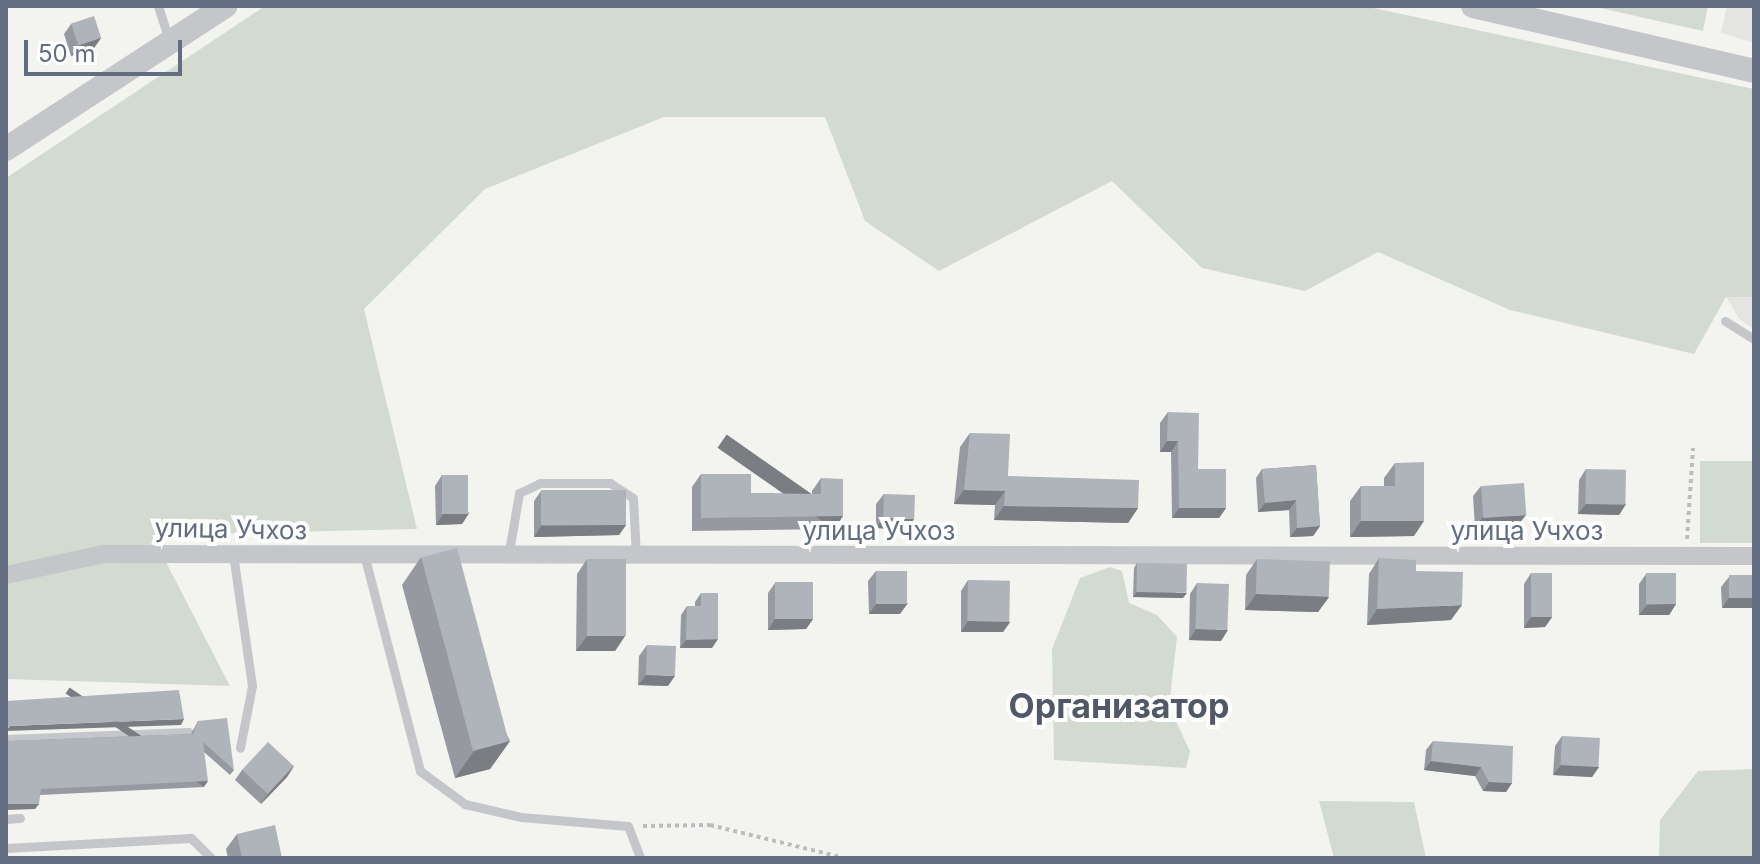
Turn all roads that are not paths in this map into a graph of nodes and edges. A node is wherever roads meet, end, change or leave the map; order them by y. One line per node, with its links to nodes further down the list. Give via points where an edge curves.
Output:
1 (158, 6): 4 (lane)
2 (225, 6): 4 (street)
3 (1473, 6): 5 (street)
4 (170, 42): 6 (street)
5 (1754, 71)
6 (6, 149)
7 (1725, 321): 8 (lane)
8 (1754, 339)
9 (233, 554): 13 (street, улица Учхоз); 14 (street, улица Учхоз, via 103,554); 17 (lane, via 252,686)
10 (1754, 556): 12 (street, улица Учхоз)
11 (508, 557): 12 (street, улица Учхоз); 12 (lane, via 519,493 540,483 610,483 633,498); 13 (street, улица Учхоз)
12 (636, 557)
13 (365, 558): 22 (lane, via 420,771 465,804 521,817 628,826)
14 (6, 575)
15 (189, 732): 16 (lane)
16 (6, 739)
17 (240, 748)
18 (20, 818): 19 (lane)
19 (6, 819)
20 (6, 848): 21 (lane, via 191,838)
21 (211, 858)
22 (640, 858)

